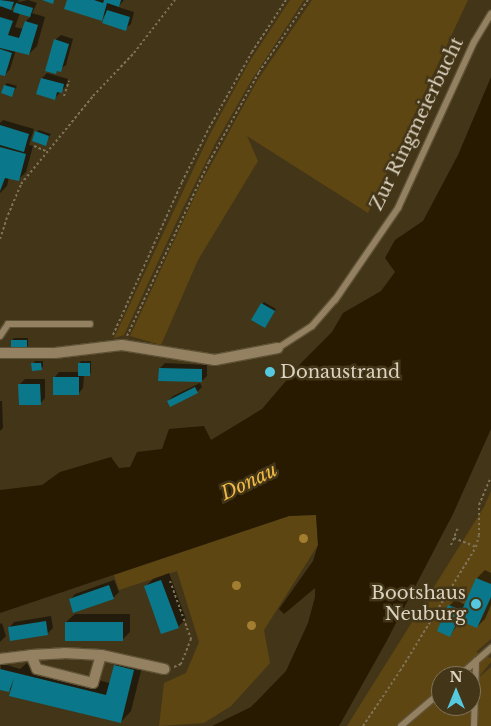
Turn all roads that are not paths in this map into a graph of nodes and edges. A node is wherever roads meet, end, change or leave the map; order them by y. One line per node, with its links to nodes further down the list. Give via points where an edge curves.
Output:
1 (491, 14): 4 (lane, Zur Ringmeierbucht, via 474,42 398,208 335,300 312,326)
2 (90, 324): 3 (lane, via 8,324)
3 (0, 336)
4 (278, 348): 5 (street, Zur Ringmeierbucht, via 216,360 122,345 55,353)
5 (0, 353)
6 (491, 648): 10 (lane)
7 (31, 655): 8 (street); 8 (street, via 38,669 93,683); 9 (street)
8 (101, 655): 12 (street)
9 (0, 659)
10 (476, 662): 11 (lane); 15 (lane)
11 (471, 666)
12 (164, 669)
13 (431, 701): 14 (lane)
14 (402, 726)
15 (474, 726)

